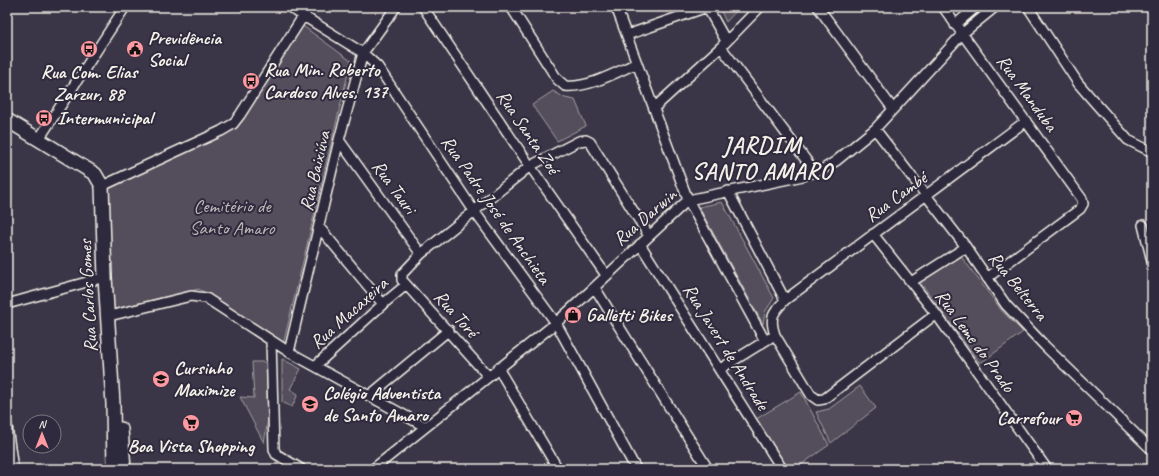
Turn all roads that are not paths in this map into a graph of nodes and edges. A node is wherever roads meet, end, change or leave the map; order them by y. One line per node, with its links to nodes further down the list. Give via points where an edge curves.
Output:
1 (125, 7): 27 (street)
2 (289, 7): 15 (street, Rua Padre José de Anchieta)
3 (309, 7): 15 (street)
4 (396, 7): 20 (street, Rua Baixiúva)
5 (423, 7): 30 (street, Rua Santa Zoé)
6 (511, 7): 21 (street, via 564,86 576,87)
7 (616, 7): 18 (street)
8 (707, 7): 18 (street); 19 (street)
9 (760, 7): 19 (street)
10 (818, 7): 23 (street)
11 (943, 7): 16 (street, Rua Manduba)
12 (976, 7): 16 (street)
13 (995, 7): 17 (street, Rua Darwin)
14 (1028, 7): 29 (street, via 1090,97 1128,140)
15 (303, 16): 20 (street, Rua Padre José de Anchieta); 32 (street, via 233,124)
16 (955, 25): 17 (street, Rua Manduba)
17 (963, 33): 23 (street, Rua Darwin); 25 (street, Rua Manduba)
18 (627, 36): 21 (street)
19 (723, 44): 22 (street); 31 (street)
20 (364, 53): 28 (street, Rua Baixiúva); 36 (street, Rua Padre José de Anchieta, via 378,67)
21 (637, 63): 22 (street)
22 (654, 108): 35 (street)
23 (893, 109): 26 (street, Rua Darwin)
24 (7, 120): 27 (street)
25 (1026, 121): 34 (street, Rua Cambé); 47 (street, Rua Manduba, via 1082,199 1083,204 1080,209)
26 (875, 129): 31 (street, Rua Darwin, via 836,161); 34 (street, Rua Belterra)
27 (39, 139): 32 (street, via 95,174)
28 (339, 140): 38 (street, Rua Baixiúva); 43 (street, Rua Tauri)
29 (1152, 152)
30 (530, 166): 36 (street); 40 (street, via 579,141 590,142); 45 (street, Rua Santa Zoé)
31 (815, 172): 33 (street, Rua Darwin)
32 (102, 186): 46 (street, Rua Carlos Gomes)
33 (728, 191): 35 (street, Rua Darwin); 51 (street)
34 (926, 196): 39 (street, Rua Cambé); 42 (street, Rua Belterra)
35 (688, 200): 40 (street, Rua Darwin); 60 (street)
36 (474, 211): 43 (street); 56 (street, Rua Padre José de Anchieta)
37 (1143, 225): 44 (street)
38 (319, 227): 53 (street); 61 (street, Rua Baixiúva)
39 (873, 234): 48 (street, Rua Leme do Prado); 51 (street, Rua Cambé)
40 (648, 236): 41 (street, Rua Darwin)
41 (640, 244): 45 (street, Rua Darwin); 64 (street, Rua Javert de Andrade)
42 (966, 247): 47 (street, Rua Belterra); 48 (street)
43 (421, 254): 49 (street, Rua Toré, via 402,274 401,278)
44 (1152, 261)
45 (606, 275): 50 (street, Rua Darwin)
46 (105, 277): 52 (street); 55 (street, Rua Carlos Gomes)
47 (987, 278): 70 (street, Rua Belterra, via 1006,305 1045,346)
48 (911, 282): 54 (street, Rua Leme do Prado)
49 (406, 285): 53 (street, Rua Macaxeira); 57 (street, Rua Toré)
50 (595, 288): 56 (street, Rua Darwin); 78 (street)
51 (785, 300): 58 (street, Rua Cambé, via 772,318)
52 (7, 304)
53 (383, 304): 62 (street, Rua Macaxeira)
54 (936, 314): 58 (street, via 824,399 818,400 811,395); 80 (street, Rua Leme do Prado)
55 (109, 316): 59 (street, via 198,296 206,298); 67 (street, Rua Carlos Gomes)
56 (556, 323): 63 (street, Rua Darwin); 77 (street, Rua Padre José de Anchieta)
57 (448, 330): 65 (street, Rua Toré); 66 (street)
58 (775, 335): 60 (street)
59 (271, 341): 61 (street); 74 (street, via 274,449 276,454)
60 (765, 341): 64 (street)
61 (289, 352): 62 (street)
62 (315, 366): 66 (street)
63 (498, 368): 65 (street, Rua Darwin); 76 (street)
64 (720, 369): 79 (street, Rua Javert de Andrade)
65 (488, 376): 69 (street, Rua Darwin, via 456,404)
66 (369, 396): 69 (street)
67 (113, 404): 72 (street, Rua Carlos Gomes); 73 (street, Rua Carlos Gomes, via 120,422)
68 (7, 426): 71 (street)
69 (424, 426): 75 (street, Rua Darwin)
70 (1152, 450)
71 (13, 469)
72 (114, 469)
73 (124, 469)
74 (301, 469)
75 (373, 469)
76 (558, 469)
77 (636, 469)
78 (708, 469)
79 (782, 469)
80 (1047, 469)

